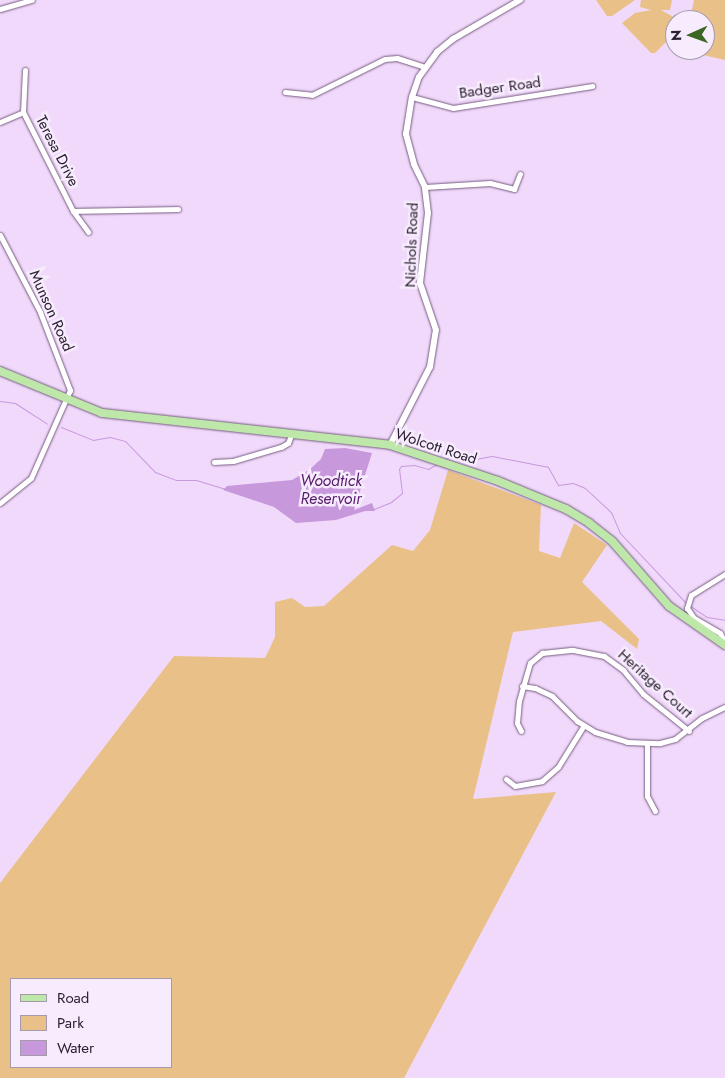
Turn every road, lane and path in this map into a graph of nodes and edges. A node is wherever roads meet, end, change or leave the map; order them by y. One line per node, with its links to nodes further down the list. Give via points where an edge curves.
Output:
1 (32, 0): 3 (street)
2 (520, 0): 4 (street, Nichols Road, via 453,39)
3 (0, 9)
4 (425, 67): 7 (street, via 404,60 385,60 312,95); 8 (street, Nichols Road)
5 (25, 70): 9 (street, Teresa Drive)
6 (592, 86): 8 (street, Badger Road, via 453,108)
7 (284, 92)
8 (412, 97): 12 (street, Nichols Road, via 406,134 414,164)
9 (23, 112): 10 (street); 14 (street, Teresa Drive)
10 (0, 122)
11 (520, 174): 12 (street, via 514,189 490,183)
12 (425, 187): 20 (street, Nichols Road, via 428,214 420,283 436,330 430,367)
13 (178, 209): 14 (street)
14 (74, 211): 15 (street, Teresa Drive)
15 (88, 232)
16 (0, 235): 18 (street, Munson Road, via 40,312 58,356 70,390)
17 (0, 370): 18 (main road, Wolcott Road)
18 (67, 401): 19 (main road, Wolcott Road, via 102,413); 22 (street, via 30,478)
19 (291, 434): 20 (main road, Wolcott Road); 21 (street, via 288,443 282,447)
20 (390, 445): 24 (main road, Wolcott Road, via 498,481 566,509 612,541 669,606)
21 (214, 462)
22 (0, 502)
23 (725, 574): 24 (street, via 689,597 687,608 694,618 720,633)
24 (725, 644)
25 (522, 686): 27 (street, via 552,696); 28 (street, Heritage Court, via 517,723); 29 (street, Heritage Court, via 530,664 542,653 573,650 604,656 623,670 643,694)
26 (725, 707): 29 (street, via 702,718)
27 (584, 725): 30 (street, via 627,742); 31 (street, via 558,768 542,781 515,786)
28 (520, 731)
29 (689, 731): 30 (street, via 675,740)
30 (647, 744): 32 (street, via 646,796)
31 (506, 779)
32 (655, 811)

